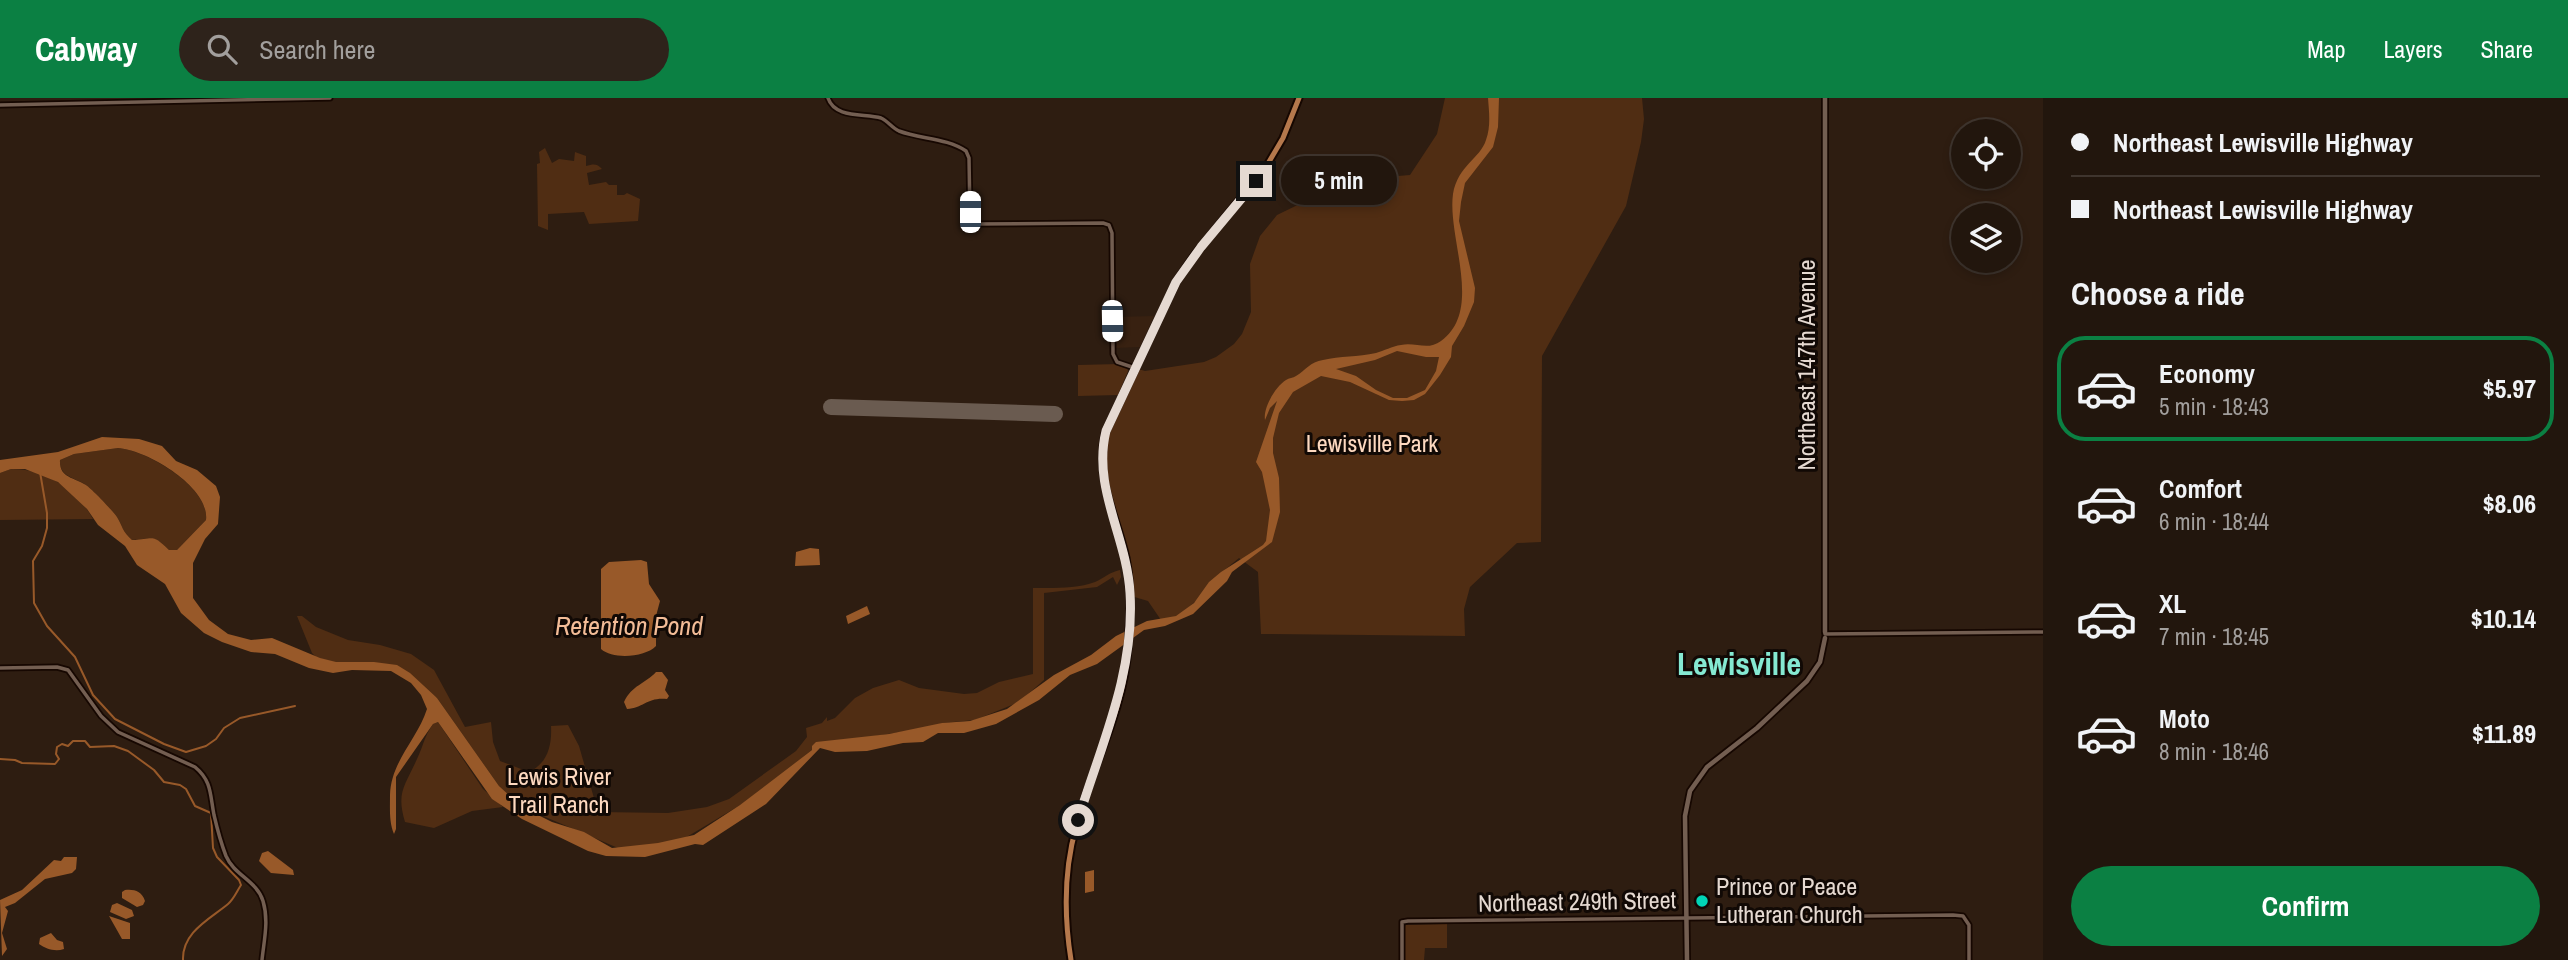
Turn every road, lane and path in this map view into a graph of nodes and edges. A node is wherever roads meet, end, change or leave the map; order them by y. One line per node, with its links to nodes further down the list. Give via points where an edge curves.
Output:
1 (330, 98): 5 (street)
2 (828, 98): 6 (street, via 838,109 880,118 899,131 967,151 970,216 978,225 1107,224 1112,233 1113,354 1116,361)
3 (1299, 98): 6 (main road, via 1283,138 1262,172 1176,282)
4 (1825, 98): 8 (main road, Northeast 147th Avenue)
5 (0, 105)
6 (1135, 368): 12 (main road, via 1106,431 1102,460 1105,490 1128,568 1128,653 1120,696 1071,847 1066,899)
7 (2043, 632): 8 (street)
8 (1825, 635): 10 (main road, Northeast 147th Avenue, via 1820,662 1811,676 1707,767 1692,786 1685,816)
9 (0, 668): 11 (street, via 57,667 71,674 118,732 195,766 206,777 228,860 255,886 262,900 266,923)
10 (1687, 918): 13 (street, Northeast 249th Street, via 1402,922); 14 (main road); 15 (street, Northeast 249th Street, via 1963,916 1969,925)
11 (262, 960)
12 (1071, 960)
13 (1402, 960)
14 (1687, 960)
15 (1969, 960)

